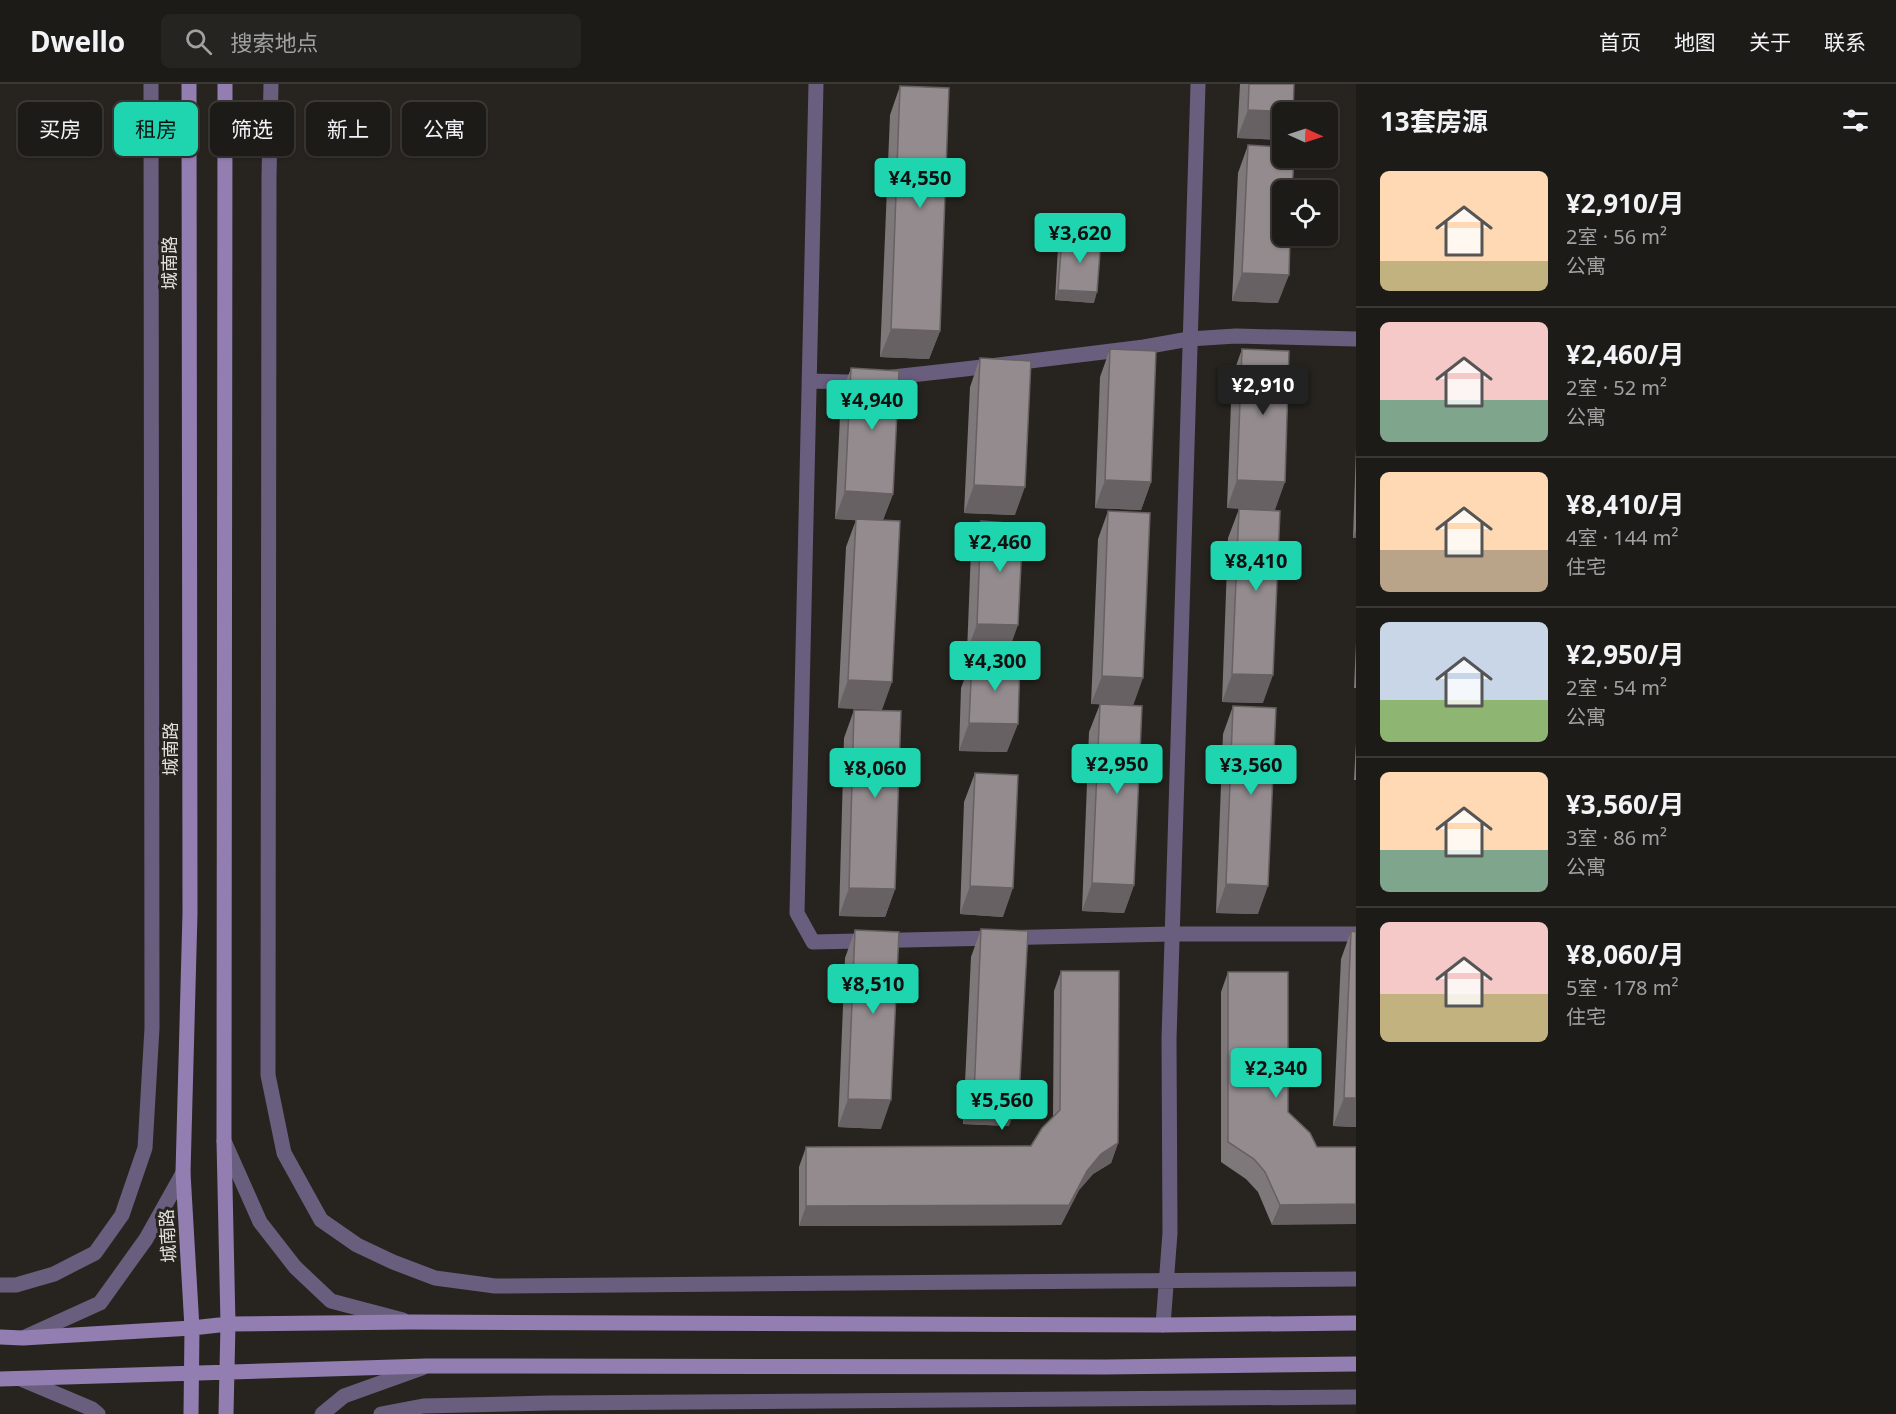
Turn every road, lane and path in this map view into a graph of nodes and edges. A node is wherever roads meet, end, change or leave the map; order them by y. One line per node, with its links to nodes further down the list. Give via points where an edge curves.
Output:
1 (151, 84): 16 (street, via 152,1028 145,1148 122,1215 95,1253 54,1274 16,1285)
2 (189, 84): 13 (main road, 城南路, via 190,913)
3 (225, 84): 12 (main road)
4 (271, 84): 15 (street, via 268,1075 284,1153 321,1220 357,1245 435,1278 495,1286)
5 (816, 84): 9 (street)
6 (1198, 84): 7 (street)
7 (1189, 339): 8 (street); 9 (street, via 954,371 848,382); 10 (street)
8 (1356, 339)
9 (809, 381): 10 (street, via 797,913 813,942)
10 (1172, 934): 11 (street); 15 (street, via 1170,1233)
11 (1356, 934)
12 (224, 1141): 17 (street, via 260,1222 296,1267 331,1301); 19 (main road)
13 (183, 1173): 21 (main road, 城南路); 23 (street, via 146,1239 100,1303)
14 (1356, 1279): 15 (street)
15 (1166, 1282): 20 (street)
16 (0, 1285)
17 (412, 1322): 19 (main road); 20 (main road)
18 (1356, 1323): 20 (main road)
19 (228, 1324): 21 (main road); 26 (main road)
20 (1163, 1326)
21 (192, 1328): 23 (main road); 27 (main road, 城南路)
22 (0, 1337): 23 (main road)
23 (23, 1338)
24 (1356, 1364): 25 (main road)
25 (427, 1366): 26 (main road); 34 (street, via 344,1396)
26 (227, 1371): 27 (main road); 33 (main road)
27 (191, 1372): 29 (main road); 32 (main road, 城南路)
28 (0, 1379): 29 (main road)
29 (21, 1379): 31 (street)
30 (1356, 1396): 35 (street, via 549,1403 423,1406)
31 (98, 1414)
32 (191, 1414)
33 (226, 1414)
34 (322, 1414)
35 (381, 1414)

